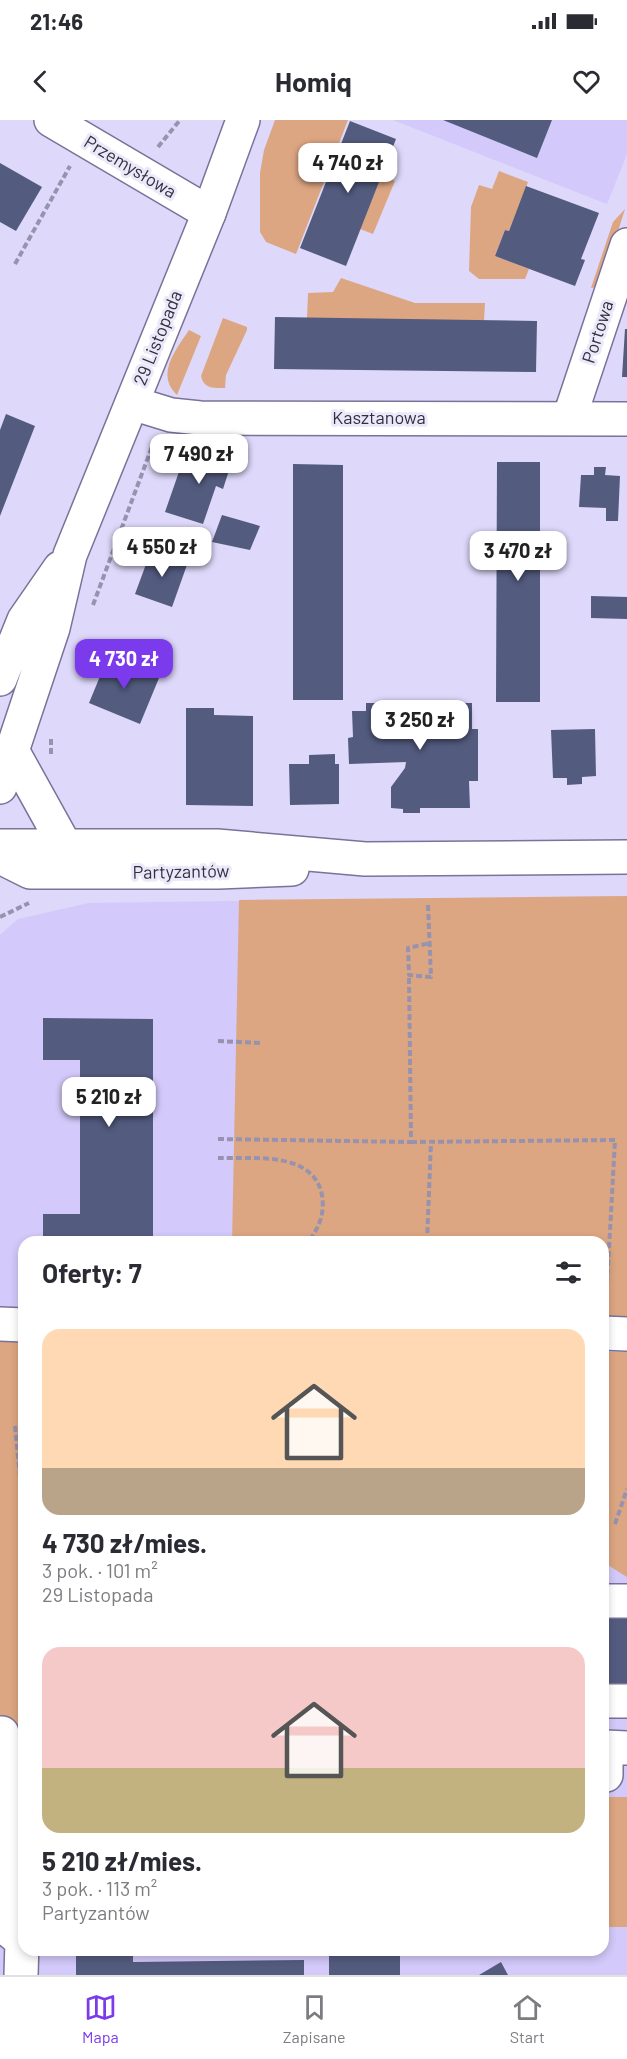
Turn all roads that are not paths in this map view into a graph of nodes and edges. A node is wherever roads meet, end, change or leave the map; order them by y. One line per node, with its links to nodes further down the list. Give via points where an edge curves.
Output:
1 (51, 120): 3 (street, Przemysłowa)
2 (243, 120): 3 (street, 29 Listopada)
3 (209, 213): 5 (street, 29 Listopada)
4 (627, 245): 6 (street, Portowa)
5 (132, 403): 6 (street, Kasztanowa, via 171,415 200,418); 8 (street, 29 Listopada)
6 (569, 419): 7 (street, Kasztanowa)
7 (627, 419)
8 (70, 555): 9 (street, 29 Listopada, via 24,620); 10 (street, 29 Listopada, via 53,628)
9 (0, 679)
10 (14, 752): 11 (street, 29 Listopada); 12 (street)
11 (0, 787)
12 (64, 844): 13 (street, Partyzantów); 16 (street, Partyzantów, via 217,846)
13 (0, 846)
14 (0, 857): 16 (street, Partyzantów, via 30,872 260,870)
15 (627, 857): 16 (street, Partyzantów)
16 (365, 859)
17 (0, 1324): 18 (street)
18 (18, 1325)
19 (609, 1601): 20 (street)
20 (627, 1601)
21 (609, 1701): 22 (street)
22 (627, 1701)
23 (9, 1732): 26 (street, via 7,1929)
24 (609, 1747): 25 (street)
25 (627, 1748)
26 (18, 1938)
27 (22, 1956): 28 (street)
28 (21, 1975)

